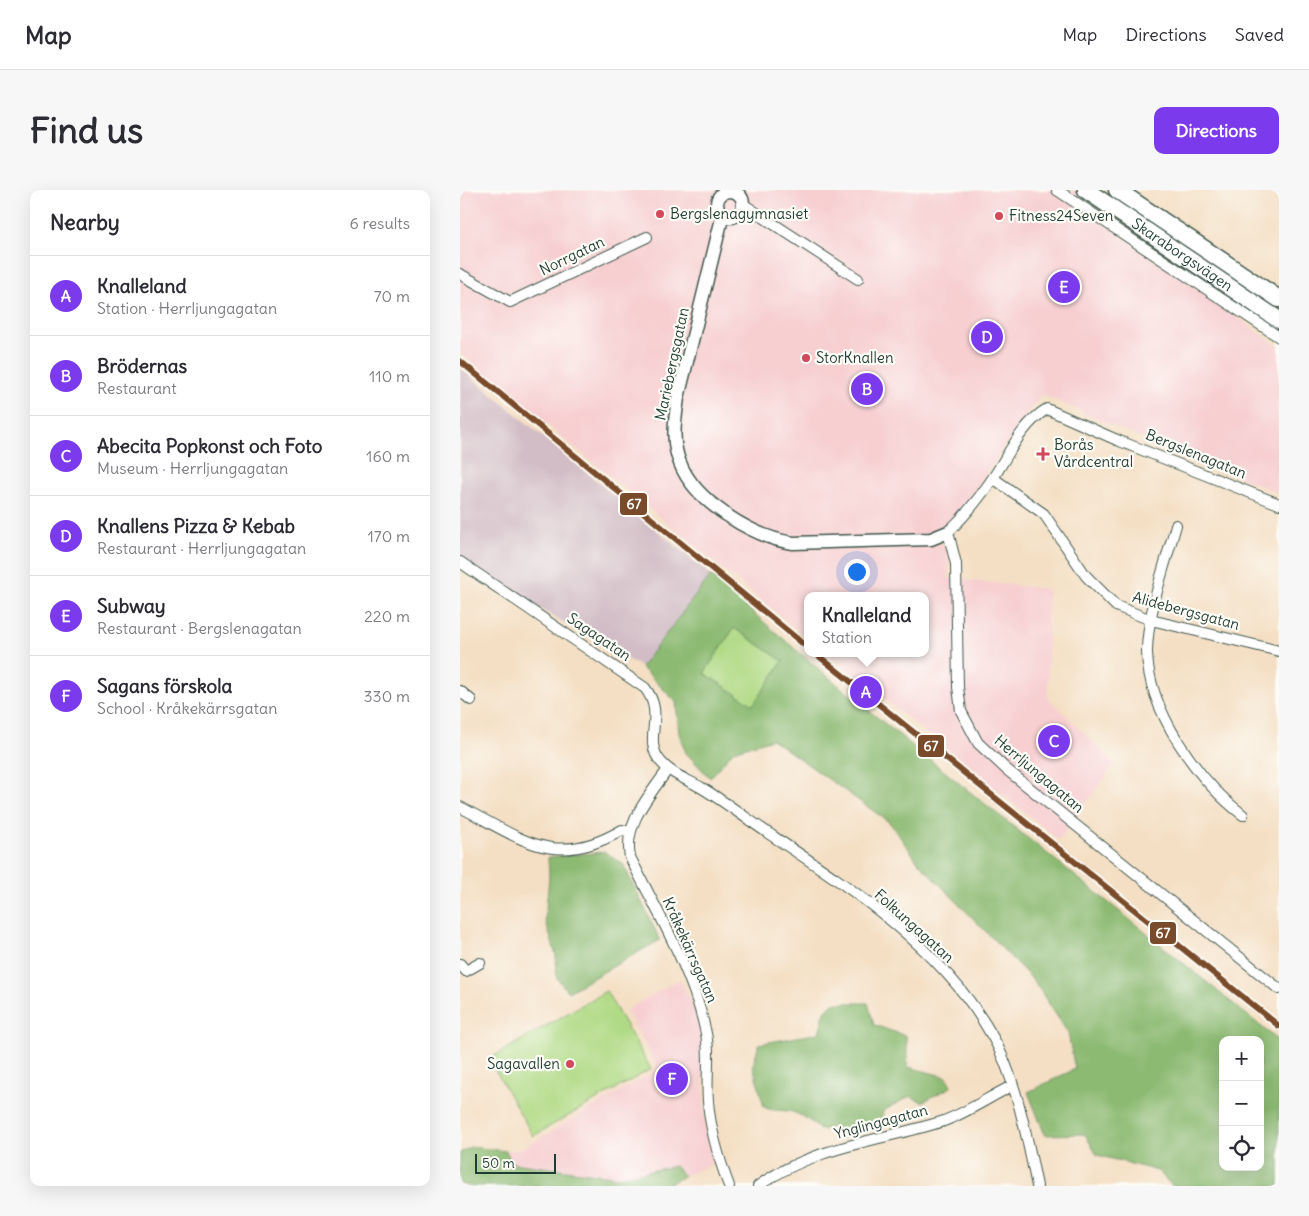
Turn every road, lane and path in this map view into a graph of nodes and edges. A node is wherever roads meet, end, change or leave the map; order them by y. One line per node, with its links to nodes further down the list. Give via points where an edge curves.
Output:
1 (712, 190): 6 (street)
2 (1058, 190): 12 (street)
3 (1086, 190): 11 (main road, Skaraborgsvägen)
4 (1116, 190): 10 (main road, Skaraborgsvägen)
5 (738, 196): 6 (street, via 724,192); 6 (street, via 736,215 731,216); 9 (street)
6 (720, 208): 16 (street, Mariebergsgatan, via 674,425 680,463 694,486 728,515 762,535 781,541 931,539)
7 (647, 236): 8 (street, Norrgatan, via 510,302)
8 (460, 274)
9 (858, 278)
10 (1279, 299)
11 (1279, 320)
12 (1279, 337)
13 (993, 478): 14 (street, Bergslenagatan, via 1022,434 1037,415 1047,409); 16 (street, via 963,518); 18 (street, Alidebergsgatan, via 1044,514 1086,576 1106,598 1128,612)
14 (1279, 504)
15 (1176, 525): 18 (street)
16 (948, 532): 28 (street, Herrljungagatan, via 956,564 961,711 978,743)
17 (460, 562): 22 (street, Sagagatan, via 645,688 655,706 652,743 655,754)
18 (1151, 620): 19 (street, Alidebergsgatan); 24 (street, via 1147,651 1150,685 1164,715 1207,782)
19 (1279, 651)
20 (460, 691): 21 (street)
21 (470, 700)
22 (668, 769): 25 (street, Kråkekärrsgatan); 29 (street, Folkungagatan, via 834,878 935,961 964,994 992,1034)
23 (460, 807): 25 (street, via 523,841 544,848 568,850 590,846 622,830)
24 (1243, 815)
25 (630, 832): 30 (street, Kråkekärrsgatan, via 630,857 698,1001 709,1051 708,1102 712,1126)
26 (480, 963): 27 (street, via 466,971)
27 (460, 964)
28 (1279, 989)
29 (1012, 1086): 31 (street, Ynglingagatan, via 943,1121 815,1155 778,1171); 32 (street, Folkungagatan)
30 (729, 1186)
31 (758, 1186)
32 (1036, 1186)

